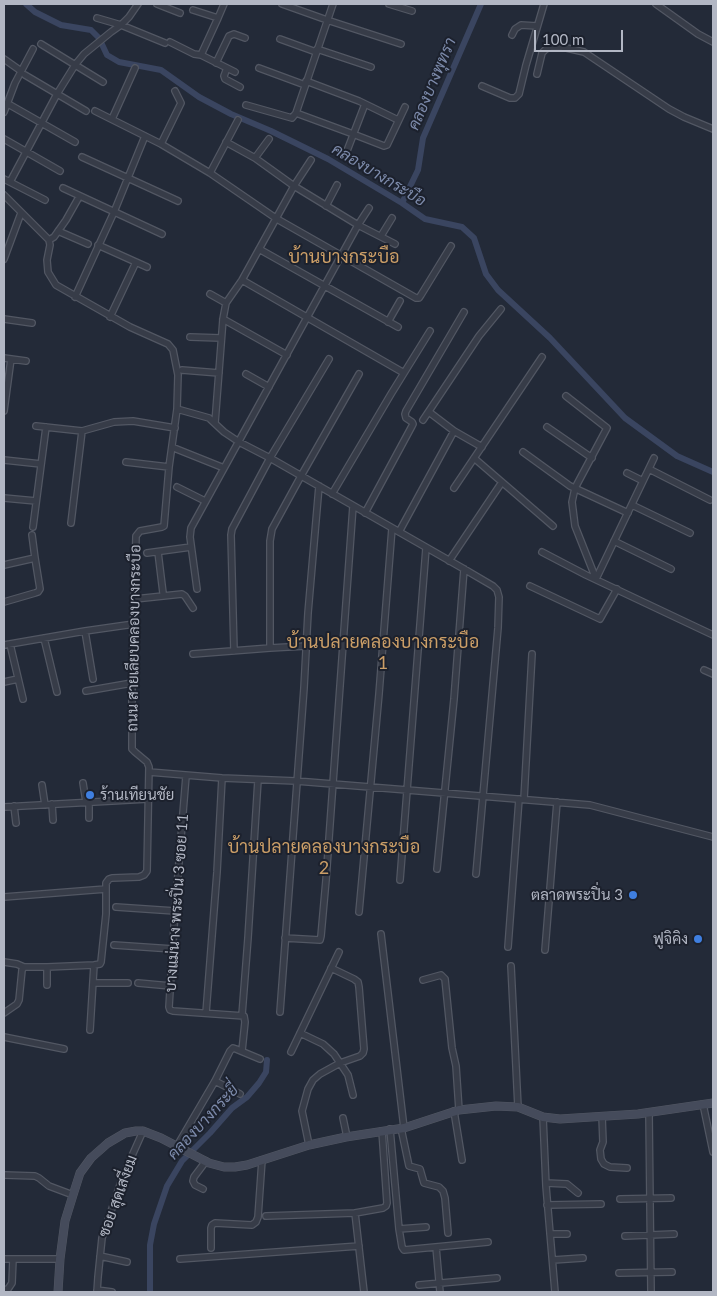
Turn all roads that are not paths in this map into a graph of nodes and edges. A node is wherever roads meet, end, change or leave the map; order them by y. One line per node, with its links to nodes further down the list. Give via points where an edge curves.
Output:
1 (138, 4): 15 (street)
2 (157, 4): 11 (street)
3 (224, 4): 13 (street)
4 (282, 4): 14 (street)
5 (333, 4): 14 (street)
6 (389, 4): 10 (street)
7 (544, 4): 16 (street)
8 (656, 4): 20 (street)
9 (193, 10): 13 (street)
10 (412, 11)
11 (180, 13)
12 (97, 18): 15 (street)
13 (218, 18): 25 (street)
14 (327, 20): 22 (street); 24 (street)
15 (121, 25): 25 (street); 28 (street)
16 (537, 26): 17 (street, via 521,25); 38 (street, via 519,94 510,98)
17 (512, 35)
18 (245, 38): 27 (street, via 234,34 229,36)
19 (280, 39): 24 (street)
20 (713, 42)
21 (41, 44): 28 (street)
22 (401, 44)
23 (33, 49): 34 (street)
24 (316, 51): 29 (street); 37 (street)
25 (201, 55): 27 (street)
26 (4, 59): 34 (street)
27 (216, 62): 31 (street)
28 (75, 65): 36 (street); 41 (street)
29 (371, 67)
30 (135, 68): 50 (street)
31 (227, 68): 33 (street); 39 (street, via 225,79)
32 (259, 68): 37 (street)
33 (235, 72)
34 (23, 73): 41 (street); 48 (street)
35 (537, 74): 54 (street, via 546,49 562,47 584,52 670,109)
36 (103, 82)
37 (305, 83): 43 (street); 49 (street)
38 (482, 86)
39 (240, 87)
40 (175, 91): 61 (street, via 181,103)
41 (57, 94): 46 (street); 53 (street)
42 (10, 104): 53 (street)
43 (365, 104): 52 (street); 55 (street)
44 (246, 105): 49 (street, via 291,118)
45 (405, 107): 52 (street)
46 (86, 111)
47 (95, 111): 50 (street)
48 (4, 112)
49 (296, 113): 55 (street)
50 (112, 119): 56 (street)
51 (238, 120): 60 (street)
52 (398, 120): 55 (street, via 384,146)
53 (42, 122): 59 (street); 62 (street)
54 (713, 129)
55 (354, 134): 63 (street)
56 (145, 136): 61 (street); 69 (street)
57 (4, 139): 62 (street)
58 (269, 139): 65 (street)
59 (76, 142)
60 (226, 142): 65 (street); 68 (street)
61 (161, 144): 68 (street)
62 (26, 151): 67 (street); 70 (street)
63 (345, 156)
64 (82, 157): 69 (street)
65 (255, 158): 72 (street)
66 (311, 160): 72 (street)
67 (60, 171)
68 (210, 173): 83 (street)
69 (128, 177): 77 (street); 81 (street)
70 (7, 181): 76 (street)
71 (337, 185): 78 (street)
72 (294, 186): 78 (street); 83 (street)
73 (63, 188): 75 (street)
74 (4, 195): 80 (street)
75 (79, 196): 81 (street); 85 (street)
76 (45, 200)
77 (178, 200)
78 (326, 206): 84 (street)
79 (369, 208): 84 (street)
80 (21, 212): 88 (street); 91 (street)
81 (114, 212): 86 (street); 92 (street)
82 (392, 218): 87 (street)
83 (277, 219): 94 (street); 95 (street)
84 (358, 225): 87 (street); 95 (street)
85 (58, 231): 88 (street); 89 (street)
86 (162, 234)
87 (380, 236): 90 (street)
88 (50, 240): 102 (street, ถนน สายเลียบคลองบางกระบือ, via 48,272 56,285)
89 (88, 244)
90 (395, 244)
91 (6, 245): 96 (street)
92 (98, 245): 97 (street); 102 (street)
93 (451, 246): 95 (street, via 419,298)
94 (259, 250): 99 (street); 100 (street)
95 (341, 256): 100 (street)
96 (4, 259)
97 (136, 262): 98 (street); 107 (street)
98 (147, 267)
99 (242, 280): 104 (street); 108 (street)
100 (325, 287): 108 (street); 111 (street)
101 (210, 294): 104 (street)
102 (75, 297): 107 (street, ถนน สายเลียบคลองบางกระบือ)
103 (400, 301): 111 (street)
104 (226, 303): 110 (street)
105 (501, 309): 132 (street)
106 (464, 312): 170 (street, via 406,411 406,418 413,424)
107 (110, 317): 130 (street, ถนน สายเลียบคลองบางกระบือ, via 171,346 178,375)
108 (308, 318): 117 (street); 125 (street)
109 (4, 319): 112 (street)
110 (223, 319): 116 (street); 117 (street)
111 (388, 322): 113 (street)
112 (32, 323)
113 (398, 327)
114 (430, 330): 125 (street)
115 (190, 336): 116 (street)
116 (221, 338): 124 (street)
117 (287, 355): 128 (street)
118 (542, 357): 142 (street)
119 (4, 358): 120 (street)
120 (11, 359): 122 (street); 131 (street)
121 (329, 359): 145 (street)
122 (26, 361)
123 (182, 370): 124 (street)
124 (219, 373): 134 (street)
125 (404, 373): 163 (street)
126 (246, 374): 128 (street)
127 (359, 374): 156 (street)
128 (269, 387): 141 (street)
129 (566, 396): 147 (street, via 608,428)
130 (177, 409): 134 (street, via 209,418); 138 (street, ถนน สายเลียบคลองบางกระบือ)
131 (4, 412)
132 (429, 412): 133 (street); 139 (street)
133 (424, 420)
134 (215, 423): 141 (street)
135 (36, 426): 136 (street)
136 (46, 427): 140 (street); 151 (street)
137 (547, 427): 147 (street)
138 (175, 428): 140 (street, via 132,421 114,422); 152 (street, ถนน สายเลียบคลองบางกระบือ)
139 (454, 431): 142 (street); 176 (street)
140 (82, 432): 172 (street)
141 (239, 442): 145 (street); 153 (street)
142 (482, 447): 146 (street)
143 (174, 448): 153 (street)
144 (523, 452): 162 (street)
145 (270, 458): 156 (street); 205 (street, via 232,529)
146 (474, 458): 158 (street); 161 (street)
147 (592, 458): 162 (street)
148 (654, 458): 154 (street)
149 (4, 460): 151 (street)
150 (126, 462): 152 (street)
151 (41, 464): 166 (street)
152 (169, 467): 195 (street, ถนน สายเลียบคลองบางกระบือ, via 164,526 140,531 136,536)
153 (224, 468): 167 (street)
154 (649, 469): 157 (street); 165 (street)
155 (627, 473): 157 (street)
156 (301, 476): 159 (street); 204 (street, via 270,536)
157 (643, 481): 168 (street)
158 (502, 482): 173 (street); 186 (street)
159 (319, 486): 163 (street); 203 (street)
160 (177, 487): 167 (street)
161 (454, 488)
162 (575, 488): 171 (street); 190 (street, via 572,502 575,526)
163 (332, 494): 169 (street)
164 (4, 498): 166 (street)
165 (710, 500)
166 (36, 501): 174 (street)
167 (206, 501): 180 (street, via 190,533)
168 (632, 505): 171 (street); 177 (street)
169 (353, 506): 170 (street); 224 (street)
170 (365, 513): 175 (street)
171 (628, 513): 179 (street)
172 (71, 523)
173 (553, 526)
174 (33, 527)
175 (392, 528): 176 (street); 225 (street)
176 (399, 532): 181 (street)
177 (690, 533)
178 (32, 535): 185 (street)
179 (614, 541): 188 (street); 190 (street)
180 (191, 547): 182 (street); 192 (street)
181 (426, 548): 186 (street); 226 (street)
182 (158, 552): 184 (street); 194 (street)
183 (542, 552): 190 (street)
184 (147, 554)
185 (35, 558): 187 (street); 196 (street, via 38,592)
186 (449, 560): 189 (street)
187 (4, 565)
188 (671, 568)
189 (464, 569): 227 (street); 228 (street, via 493,586 499,597)
190 (596, 580): 193 (street)
191 (530, 586): 193 (street, via 600,619)
192 (197, 589)
193 (617, 589): 200 (street)
194 (163, 593)
195 (135, 599): 197 (street, via 182,594); 198 (street, ถนน สายเลียบคลองบางกระบือ)
196 (4, 602)
197 (193, 608)
198 (134, 624): 199 (street); 213 (street, ถนน สายเลียบคลองบางกระบือ)
199 (85, 630): 201 (street); 211 (street)
200 (713, 635)
201 (44, 638): 202 (street); 214 (street)
202 (7, 645): 210 (street)
203 (306, 646): 204 (street); 221 (street)
204 (270, 648): 205 (street)
205 (234, 651): 206 (street)
206 (193, 654)
207 (532, 654): 230 (street)
208 (704, 670): 209 (street)
209 (713, 674)
210 (18, 679): 212 (street); 216 (street)
211 (92, 679)
212 (4, 682)
213 (132, 682): 215 (street); 217 (street, ถนน สายเลียบคลองบางกระบือ, via 132,749 147,762)
214 (56, 692)
215 (86, 692)
216 (23, 699)
217 (149, 772): 218 (street); 229 (street)
218 (186, 776): 219 (street); 247 (street, บางแม่นาง พระปิ่น 3 ซอย 11)
219 (222, 778): 220 (street); 270 (street)
220 (258, 780): 221 (street); 271 (street)
221 (296, 782): 224 (street); 250 (street)
222 (84, 783): 231 (street)
223 (42, 785): 233 (street)
224 (332, 785): 225 (street); 250 (street, via 320,940)
225 (370, 788): 226 (street); 248 (street)
226 (406, 790): 227 (street); 243 (street)
227 (445, 794): 228 (street); 241 (street)
228 (483, 796): 230 (street); 242 (street)
229 (148, 799): 231 (street); 244 (street, via 147,871 139,877 109,879)
230 (521, 799): 232 (street); 252 (street)
231 (88, 802): 234 (street); 237 (street)
232 (557, 802): 240 (street, via 596,806); 254 (street)
233 (45, 804): 234 (street); 235 (street)
234 (52, 804): 238 (street)
235 (14, 806): 236 (street); 239 (street)
236 (4, 807)
237 (89, 818)
238 (53, 820)
239 (16, 822)
240 (713, 837)
241 (437, 869)
242 (476, 874)
243 (400, 880)
244 (106, 889): 245 (street); 257 (street, via 101,962)
245 (4, 897)
246 (116, 907): 247 (street)
247 (175, 911): 253 (street, บางแม่นาง พระปิ่น 3 ซอย 11)
248 (360, 912)
249 (381, 934): 291 (street)
250 (285, 938): 268 (street)
251 (114, 945): 253 (street)
252 (508, 947)
253 (173, 949): 267 (street, บางแม่นาง พระปิ่น 3 ซอย 11)
254 (545, 950)
255 (339, 952): 261 (street)
256 (4, 962): 259 (street)
257 (94, 965): 260 (street); 263 (street)
258 (511, 966): 285 (street)
259 (24, 967): 260 (street); 269 (street, via 17,1004)
260 (47, 967): 266 (street)
261 (331, 968): 273 (street); 279 (street, via 354,979 359,987 364,1049 360,1056)
262 (423, 980): 286 (street, via 441,975 445,979 456,1066)
263 (93, 982): 264 (street); 272 (street)
264 (128, 983)
265 (138, 983): 267 (street)
266 (47, 985)
267 (171, 986): 270 (street, บางแม่นาง พระปิ่น 3 ซอย 11, via 170,1010)
268 (280, 1012)
269 (4, 1013)
270 (206, 1013): 271 (street, บางแม่นาง พระปิ่น 3 ซอย 11)
271 (242, 1015): 276 (street, via 245,1022)
272 (90, 1030)
273 (300, 1033): 277 (street); 279 (street, via 329,1048)
274 (4, 1037): 275 (street)
275 (64, 1049)
276 (242, 1051): 278 (street); 280 (street, via 233,1048 230,1051)
277 (291, 1052)
278 (260, 1059)
279 (340, 1063): 282 (street, via 348,1074); 295 (street, via 320,1074 308,1088 302,1111)
280 (215, 1081): 281 (street); 296 (street)
281 (240, 1094)
282 (353, 1095)
283 (713, 1103): 284 (street)
284 (703, 1104): 287 (street); 297 (street)
285 (518, 1107): 286 (street); 289 (street)
286 (457, 1110): 291 (street); 299 (street)
287 (649, 1113): 288 (street); 307 (street)
288 (602, 1116): 289 (street); 301 (street, via 604,1138 601,1159 610,1167)
289 (543, 1117): 303 (street)
290 (343, 1118): 294 (street)
291 (402, 1128): 292 (street); 316 (street, via 409,1166 420,1168 424,1183 439,1187 443,1192)
292 (386, 1130): 294 (street); 312 (street, via 386,1206); 315 (street)
293 (143, 1131): 296 (street); 306 (street, via 117,1136 91,1158 80,1173); 326 (street, ซอย สุดเสงี่ยม, via 123,1176 102,1238)
294 (346, 1137): 295 (street)
295 (309, 1145): 298 (street)
296 (181, 1148): 300 (street)
297 (713, 1152)
298 (262, 1160): 300 (street, via 224,1167); 325 (street, via 256,1222 252,1225 212,1225)
299 (462, 1160)
300 (206, 1161): 304 (street, via 193,1181)
301 (627, 1168)
302 (4, 1174): 306 (street, via 35,1176 49,1186)
303 (546, 1183): 305 (street, via 568,1184); 311 (street)
304 (203, 1189)
305 (578, 1193)
306 (73, 1195): 330 (street)
307 (650, 1198): 308 (street); 309 (street); 320 (street)
308 (671, 1198)
309 (620, 1199)
310 (601, 1204): 311 (street)
311 (547, 1205): 317 (street)
312 (355, 1213): 313 (street); 323 (street)
313 (266, 1216)
314 (426, 1227): 315 (street)
315 (399, 1229): 324 (street, via 404,1250)
316 (448, 1233)
317 (550, 1234): 318 (street); 332 (street)
318 (567, 1234)
319 (674, 1234): 320 (street)
320 (652, 1235): 321 (street); 334 (street)
321 (625, 1236)
322 (488, 1242): 324 (street)
323 (359, 1246): 331 (street); 344 (street)
324 (436, 1247): 338 (street)
325 (211, 1248)
326 (100, 1256): 333 (street); 341 (street, ซอย สุดเสงี่ยม)
327 (583, 1258): 332 (street)
328 (4, 1259): 329 (street)
329 (13, 1259): 330 (street); 340 (street, via 10,1286)
330 (60, 1259): 342 (street)
331 (180, 1259)
332 (553, 1260): 346 (street)
333 (127, 1262)
334 (652, 1272): 335 (street); 336 (street); 347 (street)
335 (672, 1272)
336 (619, 1273)
337 (497, 1278): 338 (street)
338 (439, 1283): 339 (street); 345 (street)
339 (419, 1285)
340 (4, 1290)
341 (98, 1291): 343 (street)
342 (58, 1292)
343 (112, 1292)
344 (364, 1292)
345 (440, 1292)
346 (555, 1292)
347 (651, 1292)

